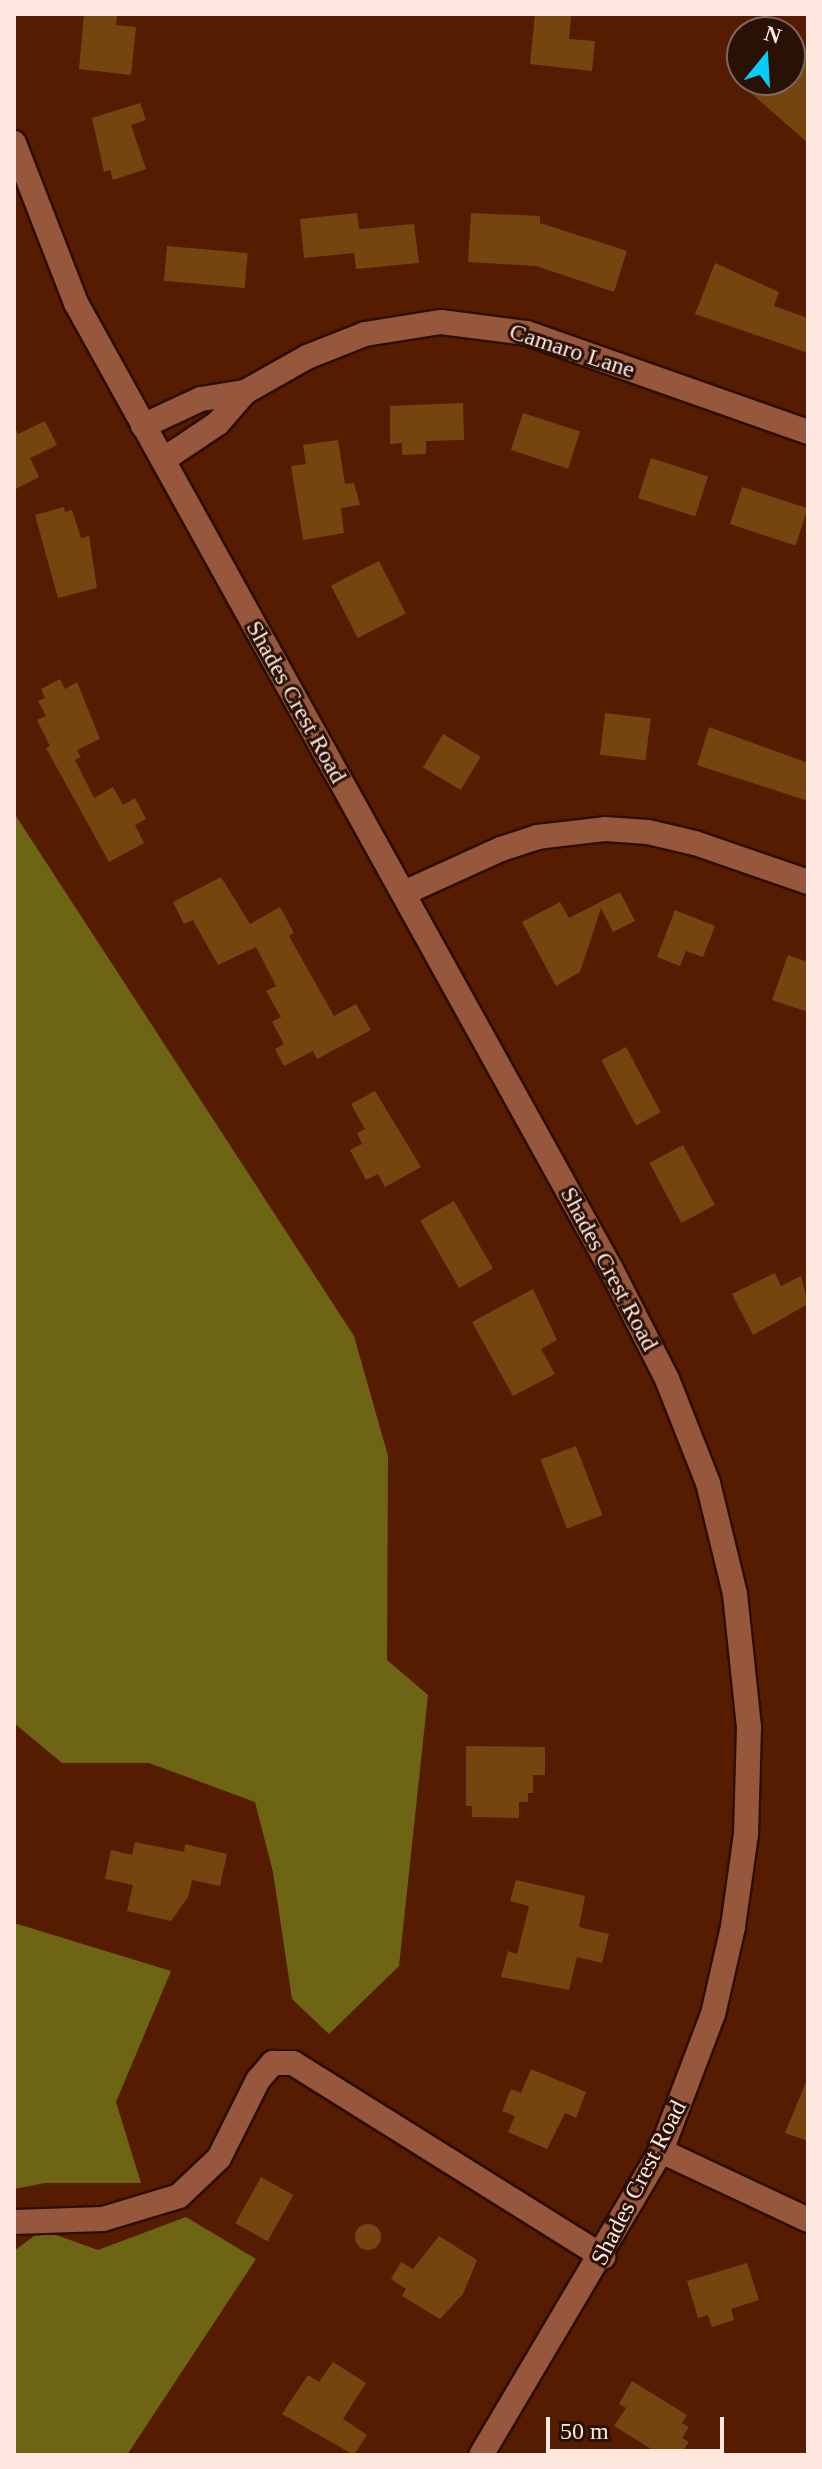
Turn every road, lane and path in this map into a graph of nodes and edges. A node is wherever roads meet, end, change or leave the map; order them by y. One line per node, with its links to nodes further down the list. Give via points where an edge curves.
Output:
1 (14, 143): 3 (street, Shades Crest Road, via 53,255)
2 (245, 392): 3 (street, Camaro Lane, via 201,399); 4 (street, Camaro Lane, via 307,357 365,334 406,325 482,323 527,333); 5 (street, Camaro Lane, via 218,423)
3 (143, 426): 5 (street, Shades Crest Road)
4 (808, 432)
5 (163, 460): 7 (street, Shades Crest Road)
6 (808, 882): 7 (street, via 695,843 605,829 537,837)
7 (404, 893): 8 (street, Shades Crest Road, via 667,1379 708,1483 735,1594 749,1727 740,1888 713,2014)
8 (661, 2151): 9 (street); 11 (street, Shades Crest Road)
9 (808, 2220)
10 (14, 2222): 11 (street, via 103,2219 179,2196 219,2158 258,2080 273,2063 293,2063)
11 (603, 2257): 12 (street, Shades Crest Road)
12 (481, 2455)

